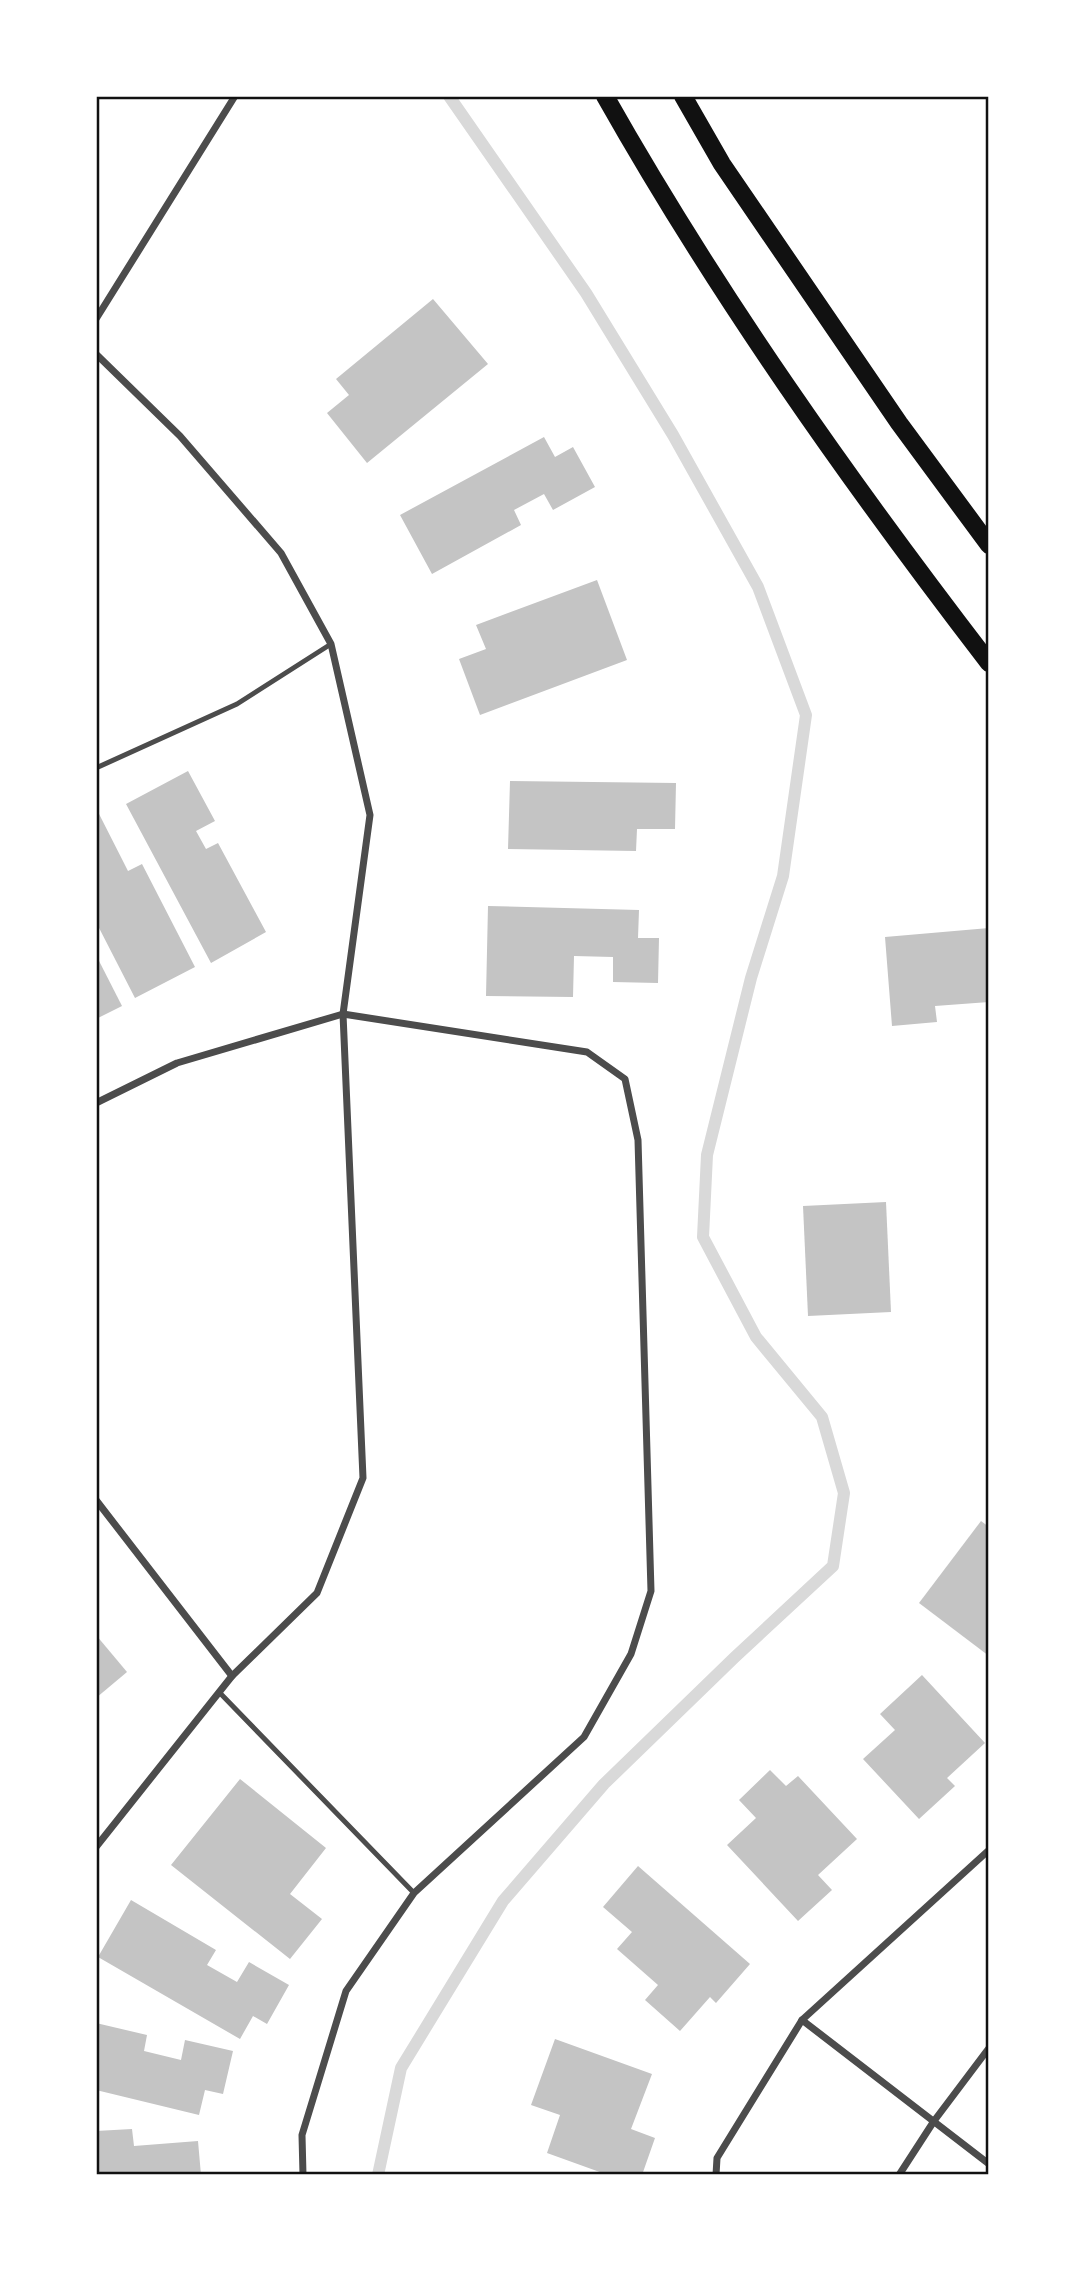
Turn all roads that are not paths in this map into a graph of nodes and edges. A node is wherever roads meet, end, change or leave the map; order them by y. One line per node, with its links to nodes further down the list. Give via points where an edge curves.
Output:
1 (235, 96): 4 (street)
2 (606, 96): 8 (main road, via 659,190 776,372)
3 (683, 96): 6 (main road, via 722,164 899,423)
4 (96, 319)
5 (96, 354): 7 (street, via 180,436 281,553)
6 (989, 545)
7 (331, 644): 9 (lane, via 237,704); 10 (street, via 370,815)
8 (989, 663)
9 (96, 768)
10 (343, 1014): 11 (street, via 177,1063); 13 (street, via 363,1478 317,1593); 17 (street, via 587,1052 625,1079 638,1140 650,1591 631,1654 584,1737)
11 (96, 1103)
12 (96, 1500): 13 (street)
13 (232, 1676): 14 (street)
14 (219, 1692): 15 (street); 17 (lane)
15 (96, 1847)
16 (989, 1850): 18 (street)
17 (414, 1893): 22 (street, via 346,1991 302,2134)
18 (802, 2020): 20 (street); 23 (street, via 717,2158)
19 (989, 2048): 20 (street)
20 (934, 2121): 21 (street); 24 (street)
21 (989, 2164)
22 (303, 2175)
23 (716, 2175)
24 (900, 2175)

